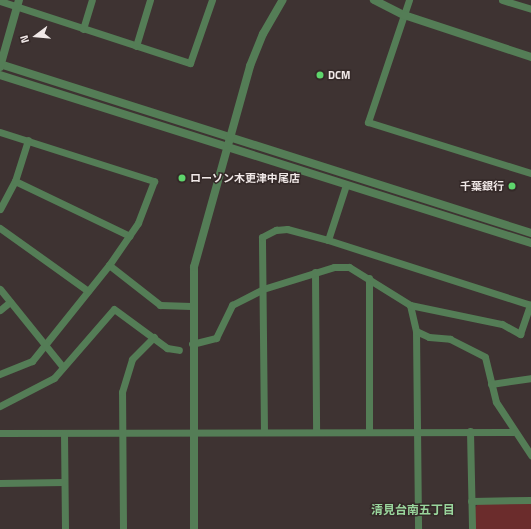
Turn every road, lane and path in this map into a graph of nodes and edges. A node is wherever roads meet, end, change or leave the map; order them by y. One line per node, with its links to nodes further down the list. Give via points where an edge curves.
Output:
1 (92, 0): 13 (street)
2 (150, 0): 14 (street)
3 (212, 0): 14 (street, via 190,63)
4 (283, 0): 19 (street, via 258,46)
5 (374, 0): 12 (street)
6 (409, 0): 12 (street)
7 (502, 0): 11 (street)
8 (528, 0): 11 (street)
9 (0, 1): 10 (street)
10 (18, 4): 13 (street); 16 (street)
11 (529, 8)
12 (404, 15): 15 (street); 22 (street, via 368,122)
13 (83, 29): 14 (street)
14 (136, 46)
15 (531, 57)
16 (0, 65): 19 (street)
17 (0, 75): 21 (street)
18 (0, 132): 20 (street)
19 (230, 136): 21 (street); 27 (street)
20 (28, 140): 23 (street); 28 (street, via 154,181)
21 (227, 147): 24 (street); 40 (street, via 200,238)
22 (531, 173)
23 (15, 181): 25 (street); 28 (street)
24 (346, 185): 29 (street); 30 (street)
25 (0, 209)
26 (0, 228): 36 (street)
27 (531, 232)
28 (130, 236): 31 (street)
29 (328, 240): 35 (street, via 287,229 262,237); 39 (street)
30 (531, 243)
31 (109, 265): 36 (street); 40 (street, via 160,305)
32 (315, 272): 33 (street, via 348,267); 35 (street); 57 (street)
33 (369, 278): 38 (street); 58 (street)
34 (0, 289): 37 (street)
35 (263, 289): 44 (street, via 232,305 216,338); 56 (street)
36 (88, 291): 45 (street)
37 (10, 302): 41 (street); 45 (street)
38 (410, 304): 39 (street, via 502,324 520,334); 42 (street)
39 (531, 305)
40 (191, 306): 44 (street)
41 (0, 310)
42 (416, 331): 50 (street, via 429,337 450,339 485,357); 52 (street)
43 (154, 337): 46 (street, via 167,348); 47 (street, via 114,309); 54 (street, via 136,354 127,370 122,392)
44 (192, 344): 55 (street)
45 (45, 345): 47 (street); 48 (street, via 32,361)
46 (178, 350)
47 (63, 367): 51 (street, via 44,385)
48 (0, 374)
49 (531, 378): 50 (street)
50 (491, 384): 59 (street)
51 (0, 406)
52 (417, 431): 53 (street); 58 (street); 70 (street)
53 (470, 431): 59 (street); 66 (street)
54 (123, 432): 55 (street); 61 (street); 68 (street)
55 (193, 432): 56 (street); 69 (street)
56 (264, 432): 57 (street)
57 (316, 432): 58 (street)
58 (369, 432)
59 (513, 432): 62 (street)
60 (0, 433): 61 (street)
61 (64, 433): 63 (street)
62 (531, 455)
63 (64, 482): 64 (street); 67 (street)
64 (0, 483)
65 (531, 500): 66 (street)
66 (471, 501): 71 (street)
67 (65, 529)
68 (123, 529)
69 (194, 529)
70 (418, 529)
71 (472, 529)

